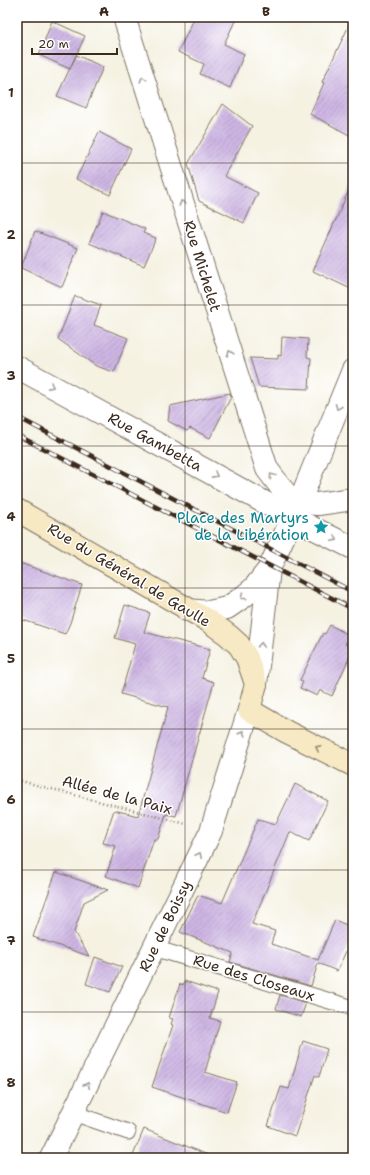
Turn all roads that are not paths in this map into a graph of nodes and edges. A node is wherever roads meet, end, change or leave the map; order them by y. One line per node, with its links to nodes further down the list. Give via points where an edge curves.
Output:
1 (124, 17): 6 (street, Rue Michelet, one-way to 1, via 267,469)
2 (17, 367): 6 (street, Rue Gambetta, one-way to 6)
3 (353, 370): 6 (street, Rue de Boissy, one-way to 6)
4 (353, 499): 6 (street)
5 (17, 510): 9 (street, Rue du Général de Gaulle)
6 (296, 510): 7 (street, one-way to 7); 8 (street, Rue de Boissy)
7 (353, 548)
8 (270, 569): 9 (street, Rue de Boissy, one-way to 9, via 254,588 227,608 209,612); 10 (street, Rue de Boissy, one-way to 8)
9 (187, 610): 10 (street, Rue du Général de Gaulle, via 211,623 239,645 247,658)
10 (256, 684): 11 (street, Rue de Boissy)
11 (249, 710): 12 (street, one-way to 11); 13 (street, Rue de Boissy, one-way to 11, via 211,831)
12 (353, 765)
13 (154, 948): 14 (lane, Rue des Closeaux); 15 (street, Rue de Boissy, one-way to 13)
14 (353, 1008)
15 (73, 1114): 16 (lane); 17 (street, Rue de Boissy)
16 (128, 1132)
17 (51, 1158)

